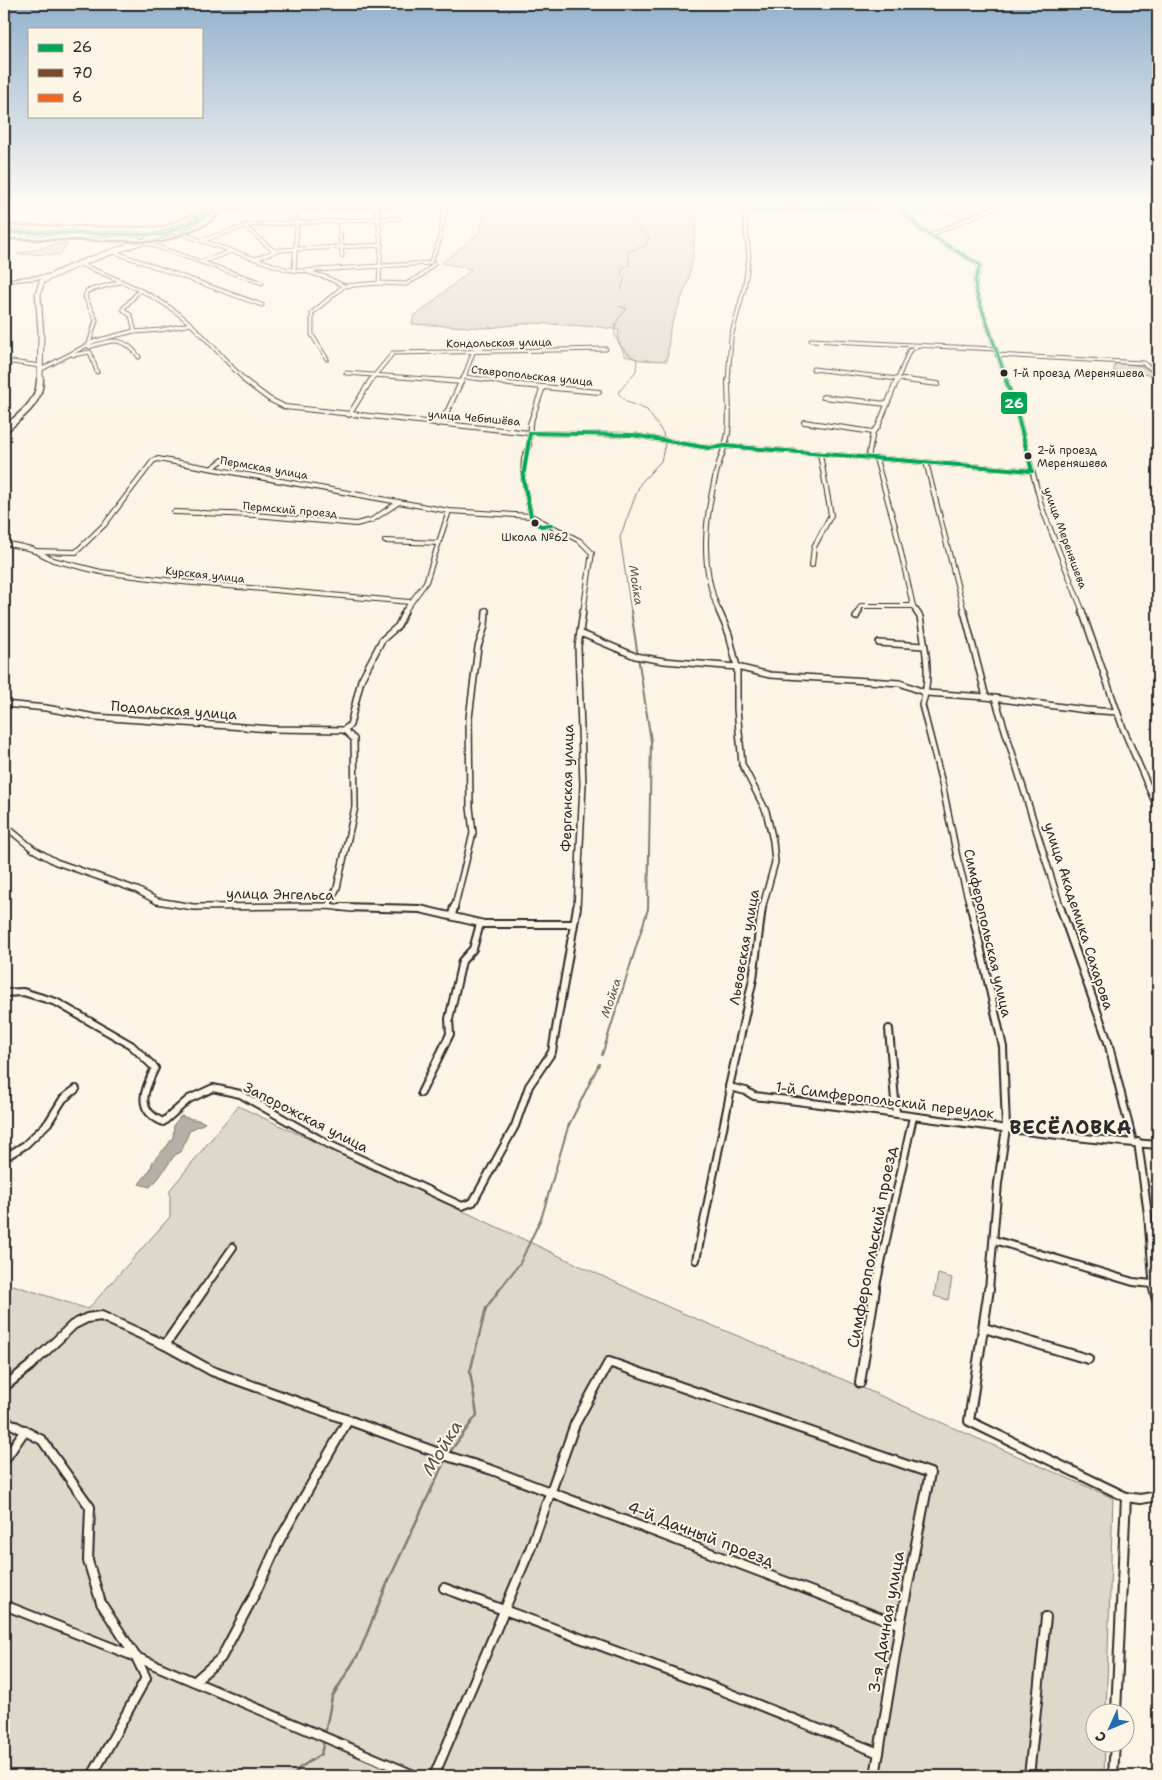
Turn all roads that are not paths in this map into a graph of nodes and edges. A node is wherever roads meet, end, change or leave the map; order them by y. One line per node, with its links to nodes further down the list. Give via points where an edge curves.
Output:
1 (41, 284): 26 (main road)
2 (112, 284): 15 (street, via 87,291 95,323)
3 (124, 284): 10 (street, улица Чебышёва)
4 (204, 284): 11 (street)
5 (340, 284): 9 (street)
6 (367, 284): 9 (street)
7 (745, 284): 46 (street, Львовская улица, via 731,337 728,370 730,421)
8 (976, 284): 18 (street, улица Мереняшева)
9 (344, 286): 24 (street, via 322,301 312,313 315,320 312,335)
10 (139, 291): 12 (street, улица Чебышёва); 13 (street, via 123,309 131,316)
11 (262, 305)
12 (191, 324): 13 (street); 40 (street, улица Чебышёва, via 245,382 272,401 284,406)
13 (134, 331): 15 (street)
14 (811, 340): 16 (street)
15 (88, 344): 19 (street)
16 (917, 346): 18 (street); 33 (street, via 909,350)
17 (606, 349): 20 (street, Кондольская улица)
18 (995, 349): 21 (street, улица Мереняшева)
19 (78, 350): 22 (street, via 123,341 130,344); 23 (street)
20 (473, 353): 31 (street, Кондольская улица, via 392,353); 32 (street)
21 (997, 355): 30 (street, via 1143,363); 53 (street, улица Мереняшева, via 1016,408)
22 (139, 357)
23 (62, 359): 26 (street); 28 (street, via 90,352)
24 (327, 359)
25 (4, 365): 26 (street, via 12,362)
26 (40, 368): 43 (main road, via 40,390 36,400)
27 (813, 370): 33 (street)
28 (97, 372)
29 (346, 373): 31 (street, Ставропольская улица)
30 (1158, 373)
31 (374, 375): 34 (street, Ставропольская улица); 40 (street)
32 (464, 377): 34 (street, Ставропольская улица); 36 (street, Ставропольская улица)
33 (897, 379): 35 (street); 39 (street)
34 (461, 382): 42 (street, via 447,412)
35 (938, 384)
36 (543, 387): 37 (street, Ставропольская улица); 45 (street)
37 (599, 392)
38 (823, 397): 39 (street)
39 (886, 404): 44 (street)
40 (349, 415): 42 (street, улица Чебышёва)
41 (804, 422): 44 (street)
42 (437, 424): 45 (street, улица Чебышёва)
43 (4, 430)
44 (873, 432): 48 (street)
45 (530, 433): 46 (street, улица Чебышёва, via 633,435 709,448); 57 (street, via 523,478)
46 (726, 446): 47 (street, улица Чебышёва); 70 (street, Львовская улица, via 721,452 706,522 706,562 714,600 729,634)
47 (820, 454): 48 (street, улица Чебышёва); 62 (street, via 831,516 814,547)
48 (868, 458): 49 (street, улица Чебышёва)
49 (876, 459): 51 (street, улица Чебышёва); 64 (street, Симферопольская улица)
50 (223, 460): 52 (street)
51 (926, 462): 53 (street, улица Чебышёва); 72 (street)
52 (212, 468): 54 (street, Пермская улица); 61 (street, Пермская улица, via 158,459 153,461 105,524 76,552)
53 (1032, 471): 75 (street, улица Мереняшева, via 1042,508 1071,579)
54 (399, 502): 55 (street, Пермская улица); 56 (street, Пермский проезд, via 372,520 356,524)
55 (449, 511): 57 (street, Пермская улица); 60 (street)
56 (174, 512)
57 (531, 516): 67 (street, Ферганская улица, via 580,541 592,553)
58 (385, 541): 60 (street)
59 (4, 543): 61 (street, Курская улица)
60 (439, 543): 63 (street, via 426,582)
61 (34, 551): 63 (street, Курская улица, via 53,560 101,572)
62 (812, 565)
63 (410, 602): 76 (street, via 401,621 382,640 360,680 352,720)
64 (914, 606): 66 (street, via 861,606); 69 (street, Симферопольская улица, via 920,617)
65 (486, 610): 80 (street, via 470,711 473,833)
66 (856, 618)
67 (580, 633): 70 (street, via 604,646 635,656); 82 (street, Ферганская улица, via 582,784 577,907)
68 (879, 643): 69 (street)
69 (924, 646): 71 (street, Симферопольская улица, via 928,662)
70 (737, 667): 71 (street, via 770,675 900,683); 85 (street, Львовская улица, via 742,764 766,811 775,862 760,915 753,979)
71 (926, 693): 72 (street); 90 (street, Симферопольская улица, via 922,705 1003,1047)
72 (986, 697): 73 (street)
73 (996, 698): 75 (street); 91 (street, улица Академика Сахарова, via 1058,902 1108,1042)
74 (4, 704): 76 (street, Подольская улица, via 95,717 272,729)
75 (1117, 712): 77 (street, улица Мереняшева)
76 (344, 730): 79 (street, via 354,739 355,807 337,888)
77 (1158, 809)
78 (4, 824): 79 (street, улица Энгельса, via 33,849 56,862 137,890 157,901 192,907)
79 (328, 906): 80 (street, улица Энгельса, via 354,910 420,909)
80 (452, 915): 81 (street, улица Энгельса)
81 (480, 924): 82 (street, улица Энгельса); 87 (street, via 473,949 462,961 449,1019 450,1034)
82 (573, 924): 94 (street, Ферганская улица, via 552,1052 529,1086 515,1126)
83 (4, 993): 94 (street, Запорожская улица, via 23,992 56,1002 131,1045 155,1068 144,1098 146,1111 154,1119 162,1122 189,1099 213,1088 240,1094 328,1144 462,1206)
84 (889, 1029): 88 (street)
85 (729, 1088): 88 (street, 1-й Симферопольский переулок, via 746,1090 754,1096); 97 (street, Львовская улица)
86 (76, 1089): 93 (street, via 63,1100 48,1123 25,1145)
87 (421, 1093)
88 (896, 1113): 89 (street, 1-й Симферопольский переулок)
89 (913, 1117): 90 (street, 1-й Симферопольский переулок); 103 (street, Симферопольский проезд, via 874,1293)
90 (1006, 1128): 91 (street, 1-й Симферопольский переулок); 95 (street, Симферопольская улица)
91 (1136, 1142): 92 (street, 1-й Симферопольский переулок); 98 (street, улица Академика Сахарова, via 1148,1214)
92 (1158, 1145)
93 (4, 1158)
94 (470, 1205)
95 (994, 1240): 98 (street, via 1133,1282); 100 (street, Симферопольская улица)
96 (234, 1247): 101 (street)
97 (696, 1260)
98 (1152, 1284): 99 (street, улица Академика Сахарова)
99 (1158, 1303)
100 (984, 1328): 102 (street); 111 (street, Симферопольская улица, via 969,1421)
101 (165, 1345): 104 (street, 4-й Дачный проезд, via 102,1316 87,1318 73,1325); 106 (street, 4-й Дачный проезд, via 212,1371)
102 (1088, 1359)
103 (860, 1383)
104 (4, 1387)
105 (4, 1420): 107 (street)
106 (348, 1420): 109 (street, 4-й Дачный проезд); 118 (street, via 280,1541 221,1658)
107 (25, 1430): 108 (street); 117 (street, via 42,1440 90,1507 88,1561 101,1603)
108 (4, 1461)
109 (551, 1493): 114 (street); 116 (street, 4-й Дачный проезд); 116 (street, 3-я Дачная улица, via 575,1424 609,1362 930,1473)
110 (1158, 1496): 111 (street)
111 (1126, 1497): 119 (street)
112 (444, 1588): 114 (street)
113 (4, 1605): 117 (street)
114 (505, 1611): 121 (street, via 721,1690); 124 (street)
115 (1046, 1617): 126 (street)
116 (900, 1625): 121 (street, 3-я Дачная улица)
117 (136, 1657): 118 (street); 122 (street, via 146,1678)
118 (195, 1681): 123 (street)
119 (1116, 1702)
120 (1114, 1752): 127 (street)
121 (878, 1753): 125 (street, 3-я Дачная улица)
122 (92, 1776)
123 (416, 1776)
124 (434, 1776)
125 (875, 1776)
126 (1029, 1776)
127 (1113, 1776)

